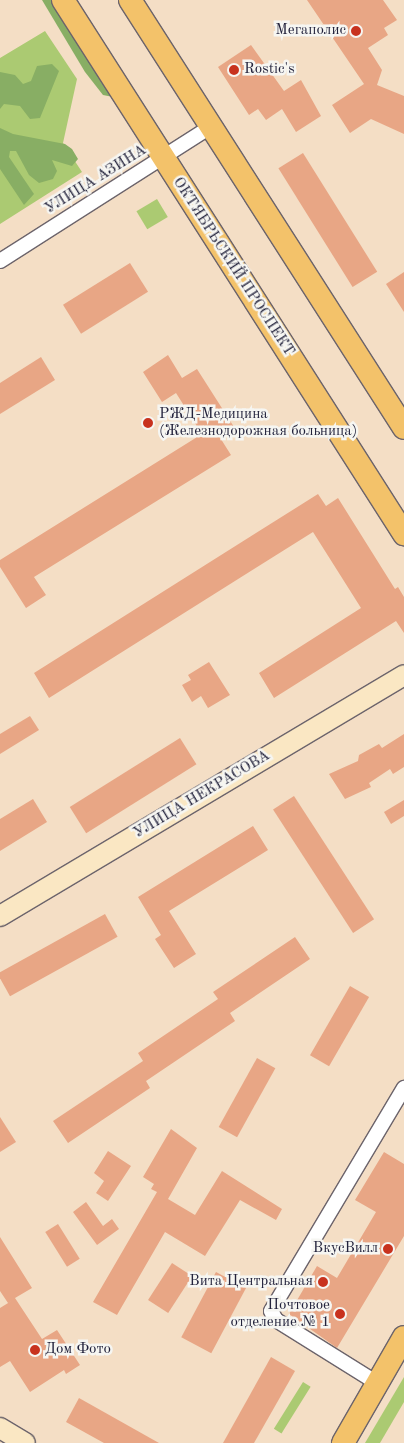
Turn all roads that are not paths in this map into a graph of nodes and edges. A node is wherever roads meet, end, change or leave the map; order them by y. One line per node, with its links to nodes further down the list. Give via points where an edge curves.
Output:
1 (63, 0): 4 (main road, ОКТЯБРЬСКИЙ ПРОСПЕКТ)
2 (130, 0): 3 (main road)
3 (210, 127): 4 (street, УЛИЦА АЗИНА); 6 (main road)
4 (163, 157): 5 (street, УЛИЦА АЗИНА); 7 (main road, ОКТЯБРЬСКИЙ ПРОСПЕКТ)
5 (0, 262)
6 (404, 428)
7 (404, 534)
8 (404, 675): 9 (street, УЛИЦА НЕКРАСОВА)
9 (0, 916)
10 (404, 1088): 12 (street, via 271,1311 276,1320)
11 (404, 1337): 12 (main road)
12 (377, 1383): 15 (main road)
13 (0, 1428): 14 (street)
14 (25, 1443)
15 (342, 1443)

